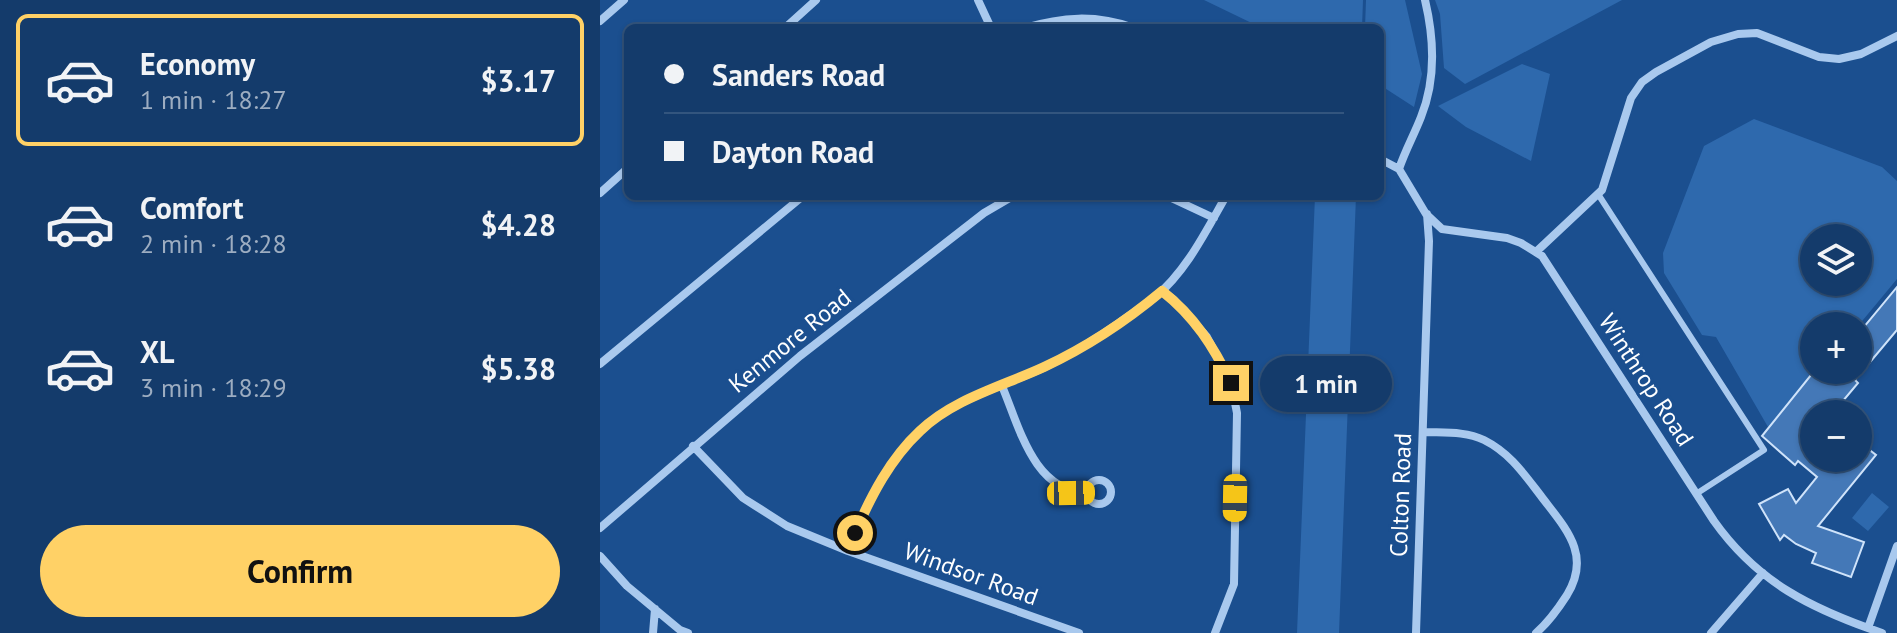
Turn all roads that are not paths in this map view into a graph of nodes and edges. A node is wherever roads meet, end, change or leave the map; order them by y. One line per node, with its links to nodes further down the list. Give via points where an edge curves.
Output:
1 (624, 0): 5 (street)
2 (816, 0): 6 (street)
3 (978, 0): 7 (street)
4 (1425, 0): 12 (street, via 1431,35 1429,91)
5 (600, 21)
6 (789, 24)
7 (989, 24)
8 (1041, 24): 9 (street, via 1071,17)
9 (1116, 24)
10 (1897, 36): 15 (street, via 1839,59 1819,57 1757,33 1711,42 1642,82 1624,114)
11 (1384, 161): 12 (street)
12 (1399, 169): 20 (street)
13 (624, 172): 14 (street)
14 (600, 193)
15 (1598, 194): 22 (street); 29 (lane, via 1764,450)
16 (798, 200): 24 (street)
17 (1006, 200): 27 (street, Kenmore Road, via 800,356)
18 (1176, 200): 21 (street)
19 (1224, 200): 21 (street)
20 (1426, 214): 22 (street, via 1442,229 1507,238); 26 (street, Colton Road)
21 (1214, 218): 23 (street)
22 (1537, 251): 29 (street, Winthrop Road)
23 (1162, 291): 25 (street, via 1089,345); 40 (street, via 1207,337 1231,383 1237,413 1234,584)
24 (600, 364)
25 (1002, 386): 28 (street, via 1039,468 1071,493); 32 (street, via 922,429 876,489)
26 (1423, 432): 41 (street, Colton Road); 42 (street, via 1467,434 1511,457 1574,543 1578,570 1573,585 1556,614)
27 (693, 446): 30 (street, Kenmore Road); 32 (street, Windsor Road, via 765,514)
28 (1087, 492)
29 (1696, 494): 34 (street, Winthrop Road, via 1729,543)
30 (600, 528)
31 (1897, 546): 36 (street)
32 (848, 551): 39 (street, Windsor Road)
33 (600, 556): 35 (street)
34 (1763, 573): 36 (street, Winthrop Road, via 1807,604); 43 (street)
35 (655, 609): 37 (street); 38 (street)
36 (1868, 628): 44 (street, Winthrop Road)
37 (682, 632)
38 (653, 633)
39 (1079, 633)
40 (1215, 633)
41 (1416, 633)
42 (1536, 633)
43 (1711, 633)
44 (1882, 633)

